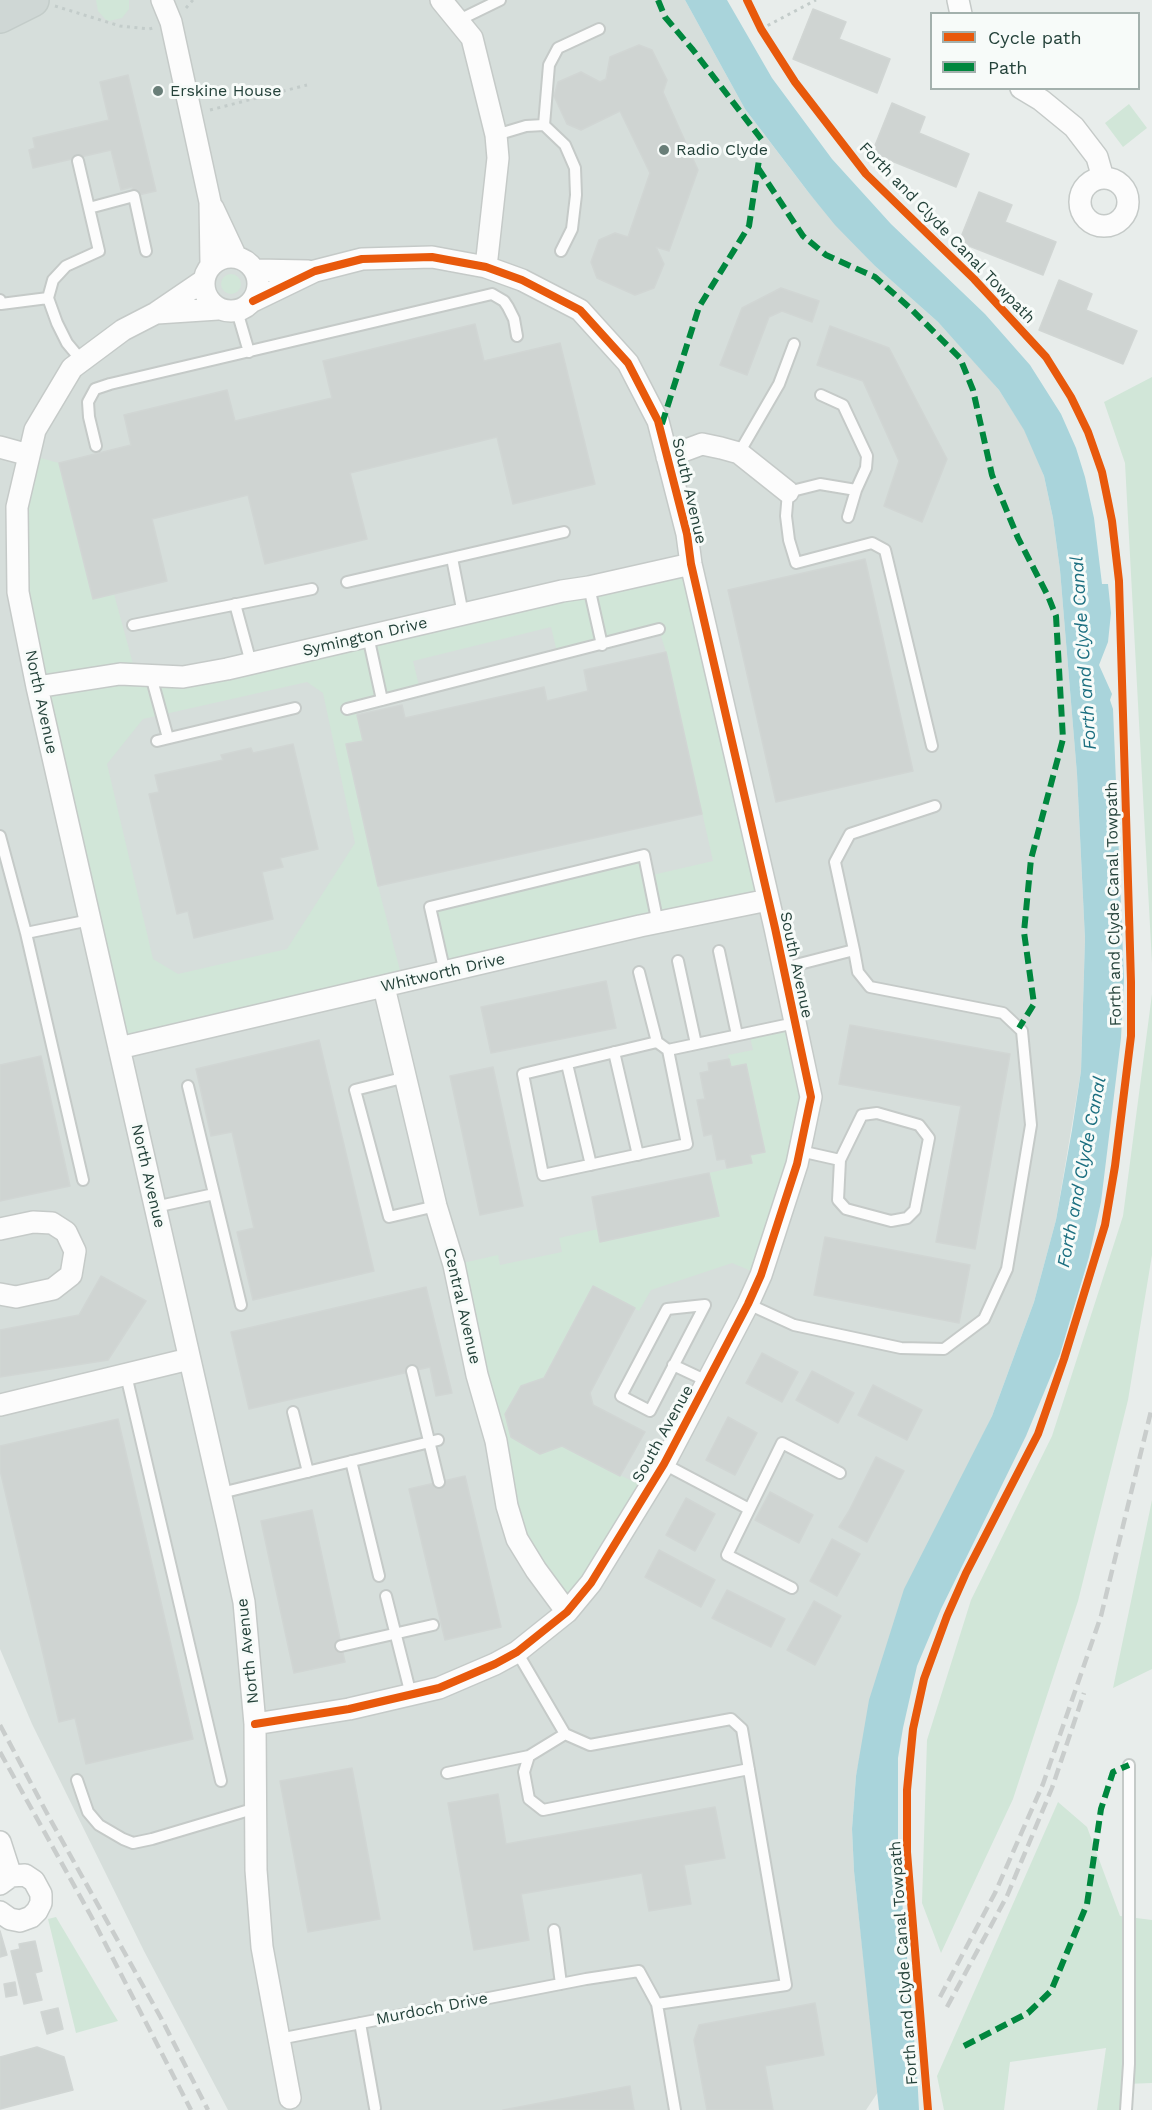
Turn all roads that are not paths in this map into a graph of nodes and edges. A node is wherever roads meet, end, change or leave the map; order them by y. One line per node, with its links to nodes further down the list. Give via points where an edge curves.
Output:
1 (162, 0): 13 (street, via 171,22)
2 (441, 0): 6 (street)
3 (500, 0): 6 (lane)
4 (43, 2): 5 (main road)
5 (0, 16)
6 (459, 20): 10 (street, via 472,38)
7 (599, 28): 9 (lane, via 558,48 549,65)
8 (1024, 90): 12 (street, via 1074,127 1096,157)
9 (544, 125): 10 (lane); 16 (lane, via 565,144 575,168 572,229)
10 (496, 135): 18 (street, via 498,158)
11 (78, 161): 14 (lane)
12 (1103, 178)
13 (210, 202): 17 (street); 21 (street)
14 (89, 208): 15 (lane, via 134,196); 22 (lane, via 99,251 66,266 53,280)
15 (146, 251)
16 (561, 251)
17 (236, 257): 19 (street); 21 (street, via 219,259)
18 (486, 267): 20 (street, South Avenue, via 432,257 362,259); 35 (street, South Avenue, via 522,280 580,310 628,363 658,421)
19 (255, 270): 20 (street, South Avenue); 24 (street, via 259,286)
20 (315, 271): 24 (street, South Avenue)
21 (207, 273): 24 (street, via 207,297); 25 (street, North Avenue)
22 (48, 298): 23 (lane, via 1,304); 29 (lane, via 67,343)
23 (0, 300)
24 (236, 307): 25 (street, North Avenue); 28 (lane)
25 (156, 313): 29 (street, North Avenue, via 123,330)
26 (517, 336): 28 (lane, via 508,307 492,294)
27 (794, 344): 33 (lane, via 779,384)
28 (249, 352): 31 (lane, via 95,389 88,402)
29 (82, 361): 34 (street, North Avenue, via 72,368 35,430)
30 (821, 395): 36 (lane, via 843,405 867,456)
31 (96, 446)
32 (0, 447): 34 (street)
33 (740, 453): 35 (street, via 702,444); 37 (street)
34 (29, 455): 53 (street, North Avenue, via 17,507 18,592)
35 (667, 456): 41 (street, South Avenue)
36 (856, 490): 37 (lane, via 820,484); 38 (lane)
37 (788, 492): 57 (lane, via 786,516 796,563 872,543 885,550)
38 (848, 517)
39 (564, 532): 40 (lane)
40 (452, 558): 42 (lane); 46 (lane)
41 (691, 564): 43 (street, Symington Drive); 60 (street, South Avenue)
42 (347, 582)
43 (589, 587): 46 (street, Symington Drive); 50 (lane)
44 (312, 589): 45 (lane)
45 (235, 604): 47 (lane); 51 (lane)
46 (463, 614): 49 (street, Symington Drive)
47 (133, 625)
48 (659, 629): 50 (lane)
49 (368, 636): 51 (street, Symington Drive); 54 (lane)
50 (602, 645): 54 (lane)
51 (251, 663): 52 (street, Symington Drive, via 183,677)
52 (151, 676): 53 (street, Symington Drive, via 120,674); 55 (lane, via 162,740)
53 (37, 687): 61 (street, North Avenue)
54 (382, 700): 56 (lane)
55 (295, 708)
56 (347, 709)
57 (932, 746)
58 (935, 806): 64 (lane, via 850,834 835,862)
59 (0, 836): 63 (lane)
60 (768, 900): 62 (street, Whitworth Drive); 67 (street, South Avenue)
61 (90, 920): 63 (lane); 75 (street, North Avenue)
62 (658, 924): 69 (street, Whitworth Drive); 69 (lane, via 644,855 430,907)
63 (26, 933): 85 (lane)
64 (854, 950): 67 (lane); 91 (lane, via 858,972 870,987 1003,1012 1022,1031 1031,1125 1008,1269 984,1319 944,1349 901,1348 794,1325)
65 (719, 951): 72 (lane)
66 (678, 961): 74 (lane)
67 (784, 968): 71 (street, South Avenue)
68 (639, 972): 73 (lane)
69 (445, 973): 70 (street, Whitworth Drive)
70 (384, 987): 75 (street, Whitworth Drive); 79 (street, Central Avenue)
71 (795, 1023): 72 (lane); 81 (street, South Avenue, via 811,1097)
72 (737, 1035): 74 (lane)
73 (657, 1042): 76 (lane); 77 (lane)
74 (696, 1044): 76 (lane)
75 (119, 1048): 88 (street, North Avenue)
76 (668, 1050): 82 (lane, via 687,1144)
77 (614, 1052): 78 (lane); 82 (lane)
78 (567, 1064): 84 (lane); 84 (lane, via 523,1074 543,1175)
79 (405, 1077): 87 (street, Central Avenue); 87 (lane, via 355,1090 389,1217)
80 (188, 1086): 86 (lane)
81 (800, 1151): 83 (lane); 91 (street, South Avenue)
82 (638, 1155): 84 (lane)
83 (840, 1160): 83 (lane, via 862,1115 877,1113 919,1125 929,1138 915,1210 907,1218 891,1221 846,1209 838,1200)
84 (591, 1165)
85 (83, 1180)
86 (214, 1194): 88 (lane); 92 (lane)
87 (436, 1206): 111 (street, Central Avenue, via 454,1265 517,1539)
88 (155, 1208): 93 (street, North Avenue)
89 (0, 1229): 90 (street, via 33,1222 52,1223 66,1232 75,1251 72,1275 52,1289 16,1297)
90 (0, 1294)
91 (748, 1304): 97 (street, South Avenue)
92 (241, 1305)
93 (189, 1359): 96 (street); 106 (street, North Avenue)
94 (674, 1365): 94 (lane, via 650,1411 621,1396 666,1309 705,1305); 97 (lane)
95 (412, 1371): 100 (lane)
96 (126, 1375): 98 (street); 124 (lane)
97 (707, 1381): 102 (street, South Avenue)
98 (0, 1405)
99 (293, 1412): 103 (lane)
100 (433, 1441): 101 (lane); 105 (lane)
101 (351, 1461): 103 (lane); 108 (lane)
102 (664, 1464): 107 (lane); 111 (street, South Avenue, via 591,1583)
103 (308, 1472): 106 (lane)
104 (840, 1473): 107 (lane, via 782,1443)
105 (439, 1482)
106 (221, 1493): 117 (street, North Avenue, via 244,1602)
107 (749, 1509): 109 (lane, via 727,1556)
108 (379, 1576)
109 (792, 1588)
110 (386, 1596): 113 (lane)
111 (567, 1611): 115 (street, South Avenue)
112 (433, 1624): 113 (lane)
113 (396, 1634): 114 (lane); 116 (lane)
114 (342, 1646)
115 (517, 1652): 116 (street, South Avenue, via 439,1688); 118 (lane)
116 (411, 1695): 117 (street, South Avenue)
117 (255, 1724): 125 (street, North Avenue)
118 (565, 1734): 119 (lane); 121 (lane, via 590,1745 731,1719 742,1729)
119 (529, 1756): 121 (lane, via 524,1772 529,1799 543,1810); 122 (lane)
120 (1129, 1765): 137 (lane)
121 (749, 1769): 131 (lane, via 786,1985)
122 (447, 1773)
123 (77, 1780): 125 (lane, via 88,1812 99,1825 133,1843)
124 (220, 1781)
125 (256, 1808): 133 (street, North Avenue, via 262,1947)
126 (0, 1842): 127 (street)
127 (6, 1880): 128 (street, via 25,1875 34,1881 41,1903 31,1917 20,1921)
128 (0, 1912)
129 (554, 1930): 130 (lane)
130 (561, 1984): 131 (lane, Murdoch Drive, via 639,1971); 132 (lane, Murdoch Drive)
131 (657, 2004): 136 (lane)
132 (360, 2023): 133 (lane, Murdoch Drive); 135 (lane)
133 (279, 2039): 134 (street, North Avenue)
134 (290, 2098)
135 (375, 2108)
136 (675, 2110)
137 (1126, 2110)

